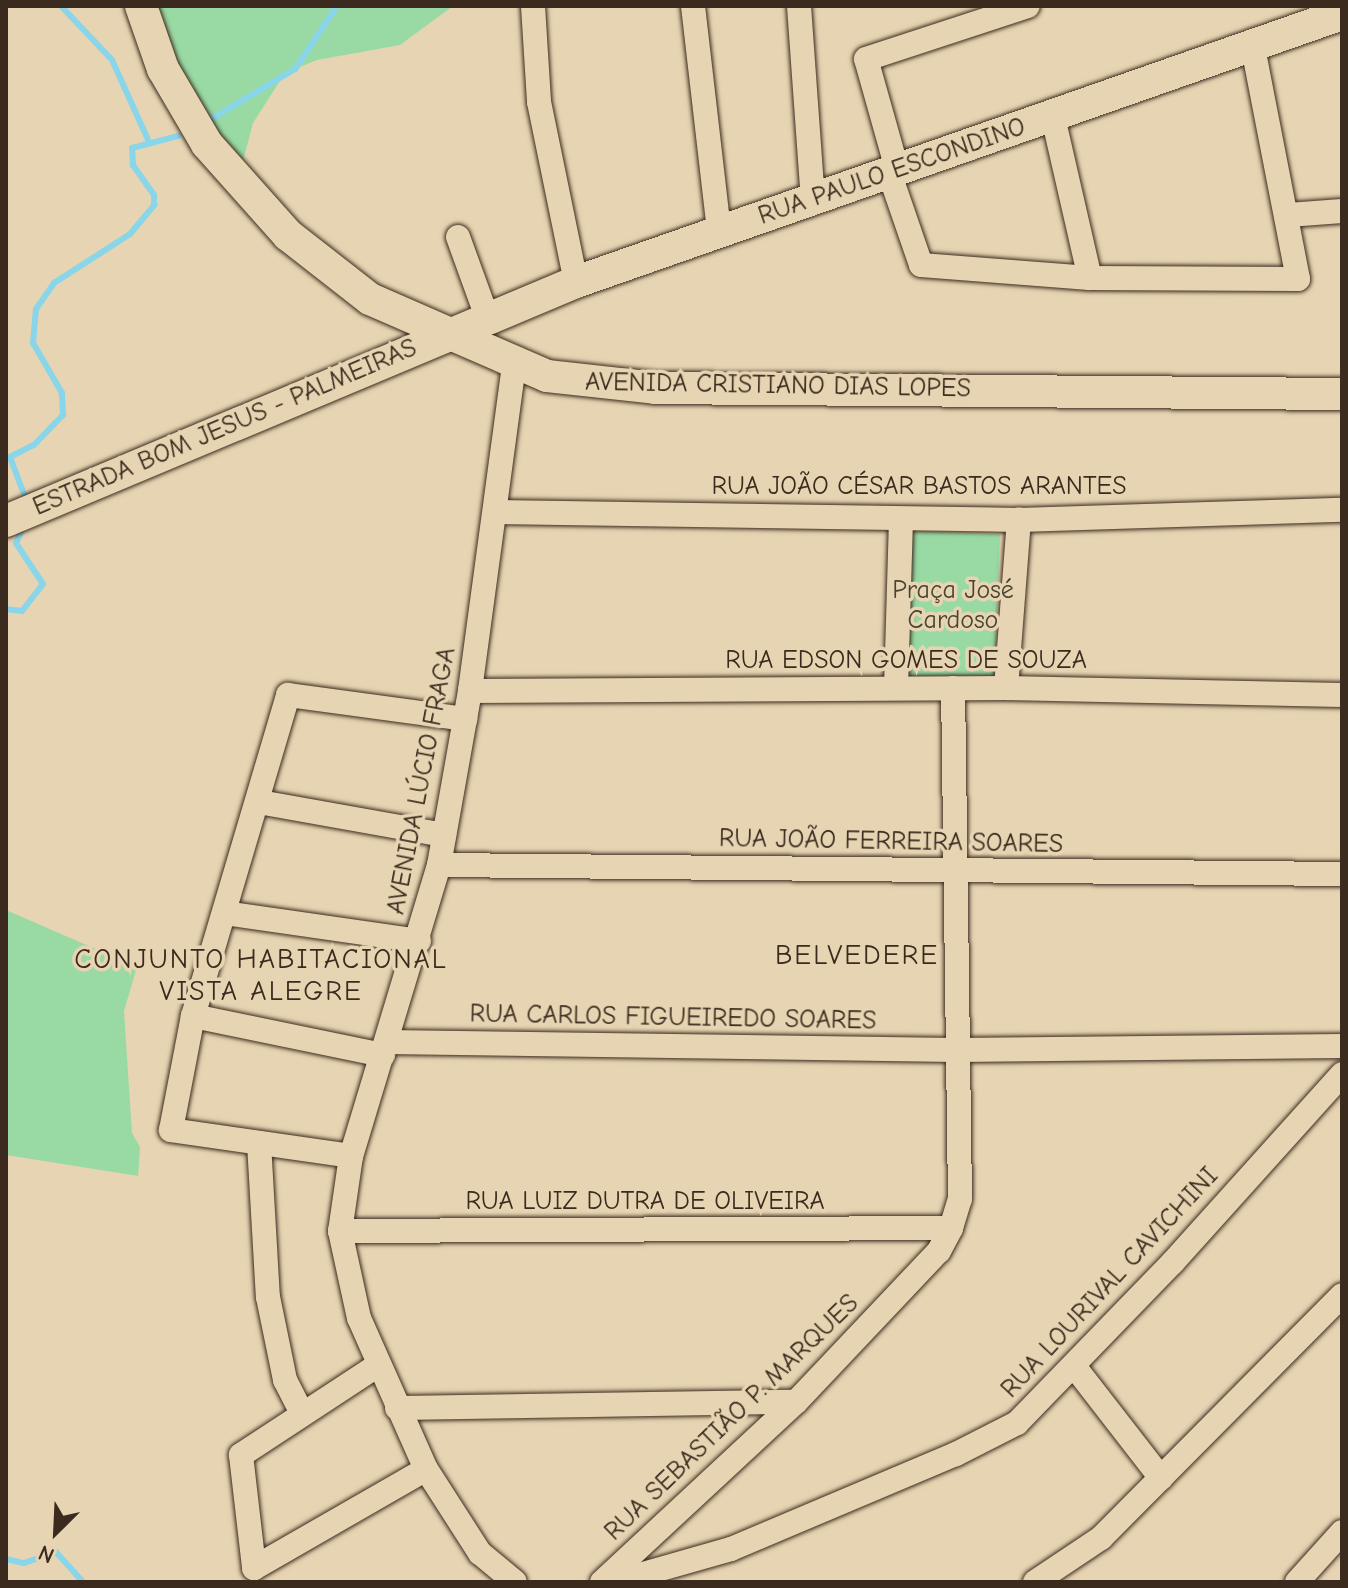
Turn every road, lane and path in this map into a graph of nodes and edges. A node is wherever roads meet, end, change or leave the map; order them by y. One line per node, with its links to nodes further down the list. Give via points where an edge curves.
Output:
1 (141, 6): 18 (main road, AVENIDA CRISTIANO DIAS LOPES, via 163,69 207,144 265,211 356,291)
2 (533, 6): 16 (street, via 539,102)
3 (693, 6): 13 (street)
4 (799, 6): 10 (street)
5 (1028, 6): 9 (street, via 866,59)
6 (1342, 14): 7 (main road, RUA PAULO ESCONDINO)
7 (1253, 47): 8 (main road, RUA PAULO ESCONDINO); 12 (street)
8 (1053, 117): 9 (main road, RUA PAULO ESCONDINO); 15 (street)
9 (893, 170): 10 (main road, RUA PAULO ESCONDINO); 15 (street, via 921,265)
10 (813, 199): 13 (main road, RUA PAULO ESCONDINO)
11 (1342, 211): 12 (street)
12 (1288, 215): 15 (street, via 1298,279)
13 (719, 231): 16 (main road, RUA PAULO ESCONDINO)
14 (458, 237): 17 (street)
15 (1090, 278)
16 (576, 282): 17 (main road, RUA PAULO ESCONDINO)
17 (487, 317): 18 (main road, RUA PAULO ESCONDINO)
18 (444, 335): 19 (main road, AVENIDA CRISTIANO DIAS LOPES); 25 (main road, ESTRADA BOM JESUS - PALMEIRAS)
19 (514, 365): 20 (main road, AVENIDA CRISTIANO DIAS LOPES, via 569,381 655,388); 22 (street, AVENIDA LÚCIO FRAGA)
20 (1342, 394)
21 (1342, 510): 24 (street, RUA JOÃO CÉSAR BASTOS ARANTES)
22 (495, 512): 23 (street, RUA JOÃO CÉSAR BASTOS ARANTES); 29 (street, AVENIDA LÚCIO FRAGA)
23 (901, 519): 24 (street, RUA JOÃO CÉSAR BASTOS ARANTES); 26 (street)
24 (1019, 520): 28 (street)
25 (6, 521)
26 (896, 688): 27 (street, RUA EDSON GOMES DE SOUZA); 29 (street, RUA EDSON GOMES DE SOUZA)
27 (953, 688): 28 (street, RUA EDSON GOMES DE SOUZA); 35 (street, RUA SEBASTIÃO P. MARQUES)
28 (1006, 688): 30 (street, RUA EDSON GOMES DE SOUZA)
29 (470, 691): 31 (street, AVENIDA LÚCIO FRAGA)
30 (1342, 695)
31 (465, 719): 32 (street, via 288,695); 33 (street, AVENIDA LÚCIO FRAGA)
32 (259, 802): 33 (street); 37 (street)
33 (444, 835): 34 (street, AVENIDA LÚCIO FRAGA)
34 (439, 865): 35 (street, RUA JOÃO FERREIRA SOARES); 38 (street, AVENIDA LÚCIO FRAGA)
35 (958, 872): 36 (street, RUA JOÃO FERREIRA SOARES); 42 (street, RUA SEBASTIÃO P. MARQUES)
36 (1342, 874)
37 (225, 913): 38 (street); 39 (street)
38 (419, 941): 41 (street, AVENIDA LÚCIO FRAGA)
39 (193, 1016): 41 (street, RUA CARLOS FIGUEIREDO SOARES); 44 (street, via 169,1126 184,1134)
40 (1342, 1046): 42 (street, RUA CARLOS FIGUEIREDO SOARES)
41 (385, 1048): 42 (street, RUA CARLOS FIGUEIREDO SOARES); 45 (street, AVENIDA LÚCIO FRAGA)
42 (957, 1050): 46 (street, RUA SEBASTIÃO P. MARQUES, via 960,1199)
43 (1342, 1074): 50 (street, RUA LOURIVAL CAVICHINI)
44 (259, 1143): 45 (street); 53 (street, via 268,1297 285,1380)
45 (351, 1156): 47 (street, AVENIDA LÚCIO FRAGA)
46 (951, 1228): 47 (street, RUA LUIZ DUTRA DE OLIVEIRA); 51 (street, RUA SEBASTIÃO P. MARQUES, via 939,1251)
47 (340, 1231): 49 (street, AVENIDA LÚCIO FRAGA, via 359,1318)
48 (1342, 1295): 55 (street)
49 (378, 1365): 52 (street, AVENIDA LÚCIO FRAGA); 53 (street)
50 (1074, 1366): 55 (street); 59 (street, RUA LOURIVAL CAVICHINI, via 1017,1423 991,1438 731,1549)
51 (796, 1402): 52 (street); 58 (street, RUA SEBASTIÃO P. MARQUES)
52 (397, 1408): 54 (street, AVENIDA LÚCIO FRAGA)
53 (301, 1412): 54 (street, via 241,1455 254,1568)
54 (426, 1469): 57 (street, via 480,1553)
55 (1161, 1478): 60 (street, via 1101,1538)
56 (1342, 1532): 61 (street)
57 (515, 1582)
58 (602, 1582)
59 (615, 1582)
60 (1035, 1582)
61 (1297, 1582)

